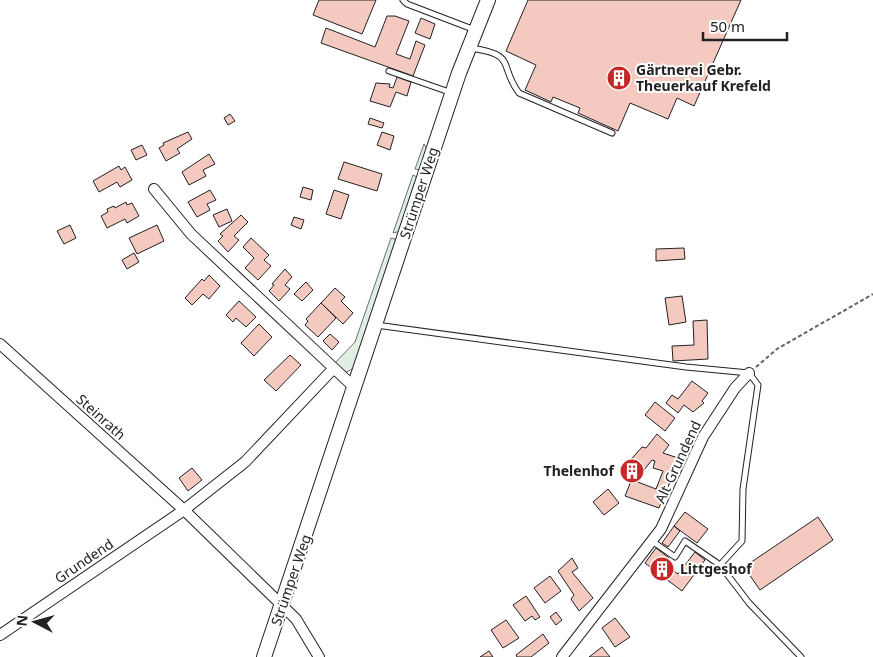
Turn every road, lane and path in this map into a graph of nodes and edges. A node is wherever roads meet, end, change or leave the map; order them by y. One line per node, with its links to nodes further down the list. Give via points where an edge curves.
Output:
1 (403, 0): 3 (lane)
2 (488, 0): 3 (street, Strümper Weg)
3 (475, 30): 4 (street, Strümper Weg)
4 (468, 48): 6 (street, Strümper Weg); 7 (lane, via 497,53 507,65 519,93)
5 (389, 71): 6 (lane)
6 (452, 93): 10 (street, Strümper Weg)
7 (612, 133)
8 (154, 189): 12 (street, via 191,234)
9 (873, 294): 13 (path, via 777,349)
10 (376, 325): 13 (lane); 14 (street, Strümper Weg)
11 (0, 344): 15 (street, Steinrath)
12 (333, 369): 14 (street); 15 (street, Grundend, via 245,462)
13 (749, 373): 16 (street, Alt-Grundend, via 735,388 703,437 667,519); 17 (lane, via 758,385 743,489 742,541)
14 (355, 388): 18 (street, Strümper Weg)
15 (184, 510): 18 (street); 19 (street, Grundend)
16 (652, 541): 17 (lane, via 674,557 685,541); 22 (street, Alt-Grundend)
17 (720, 565): 23 (lane, via 749,603)
18 (283, 605): 20 (street, Strümper Weg); 21 (street, via 296,619)
19 (0, 635)
20 (264, 657)
21 (319, 657)
22 (562, 657)
23 (801, 657)

